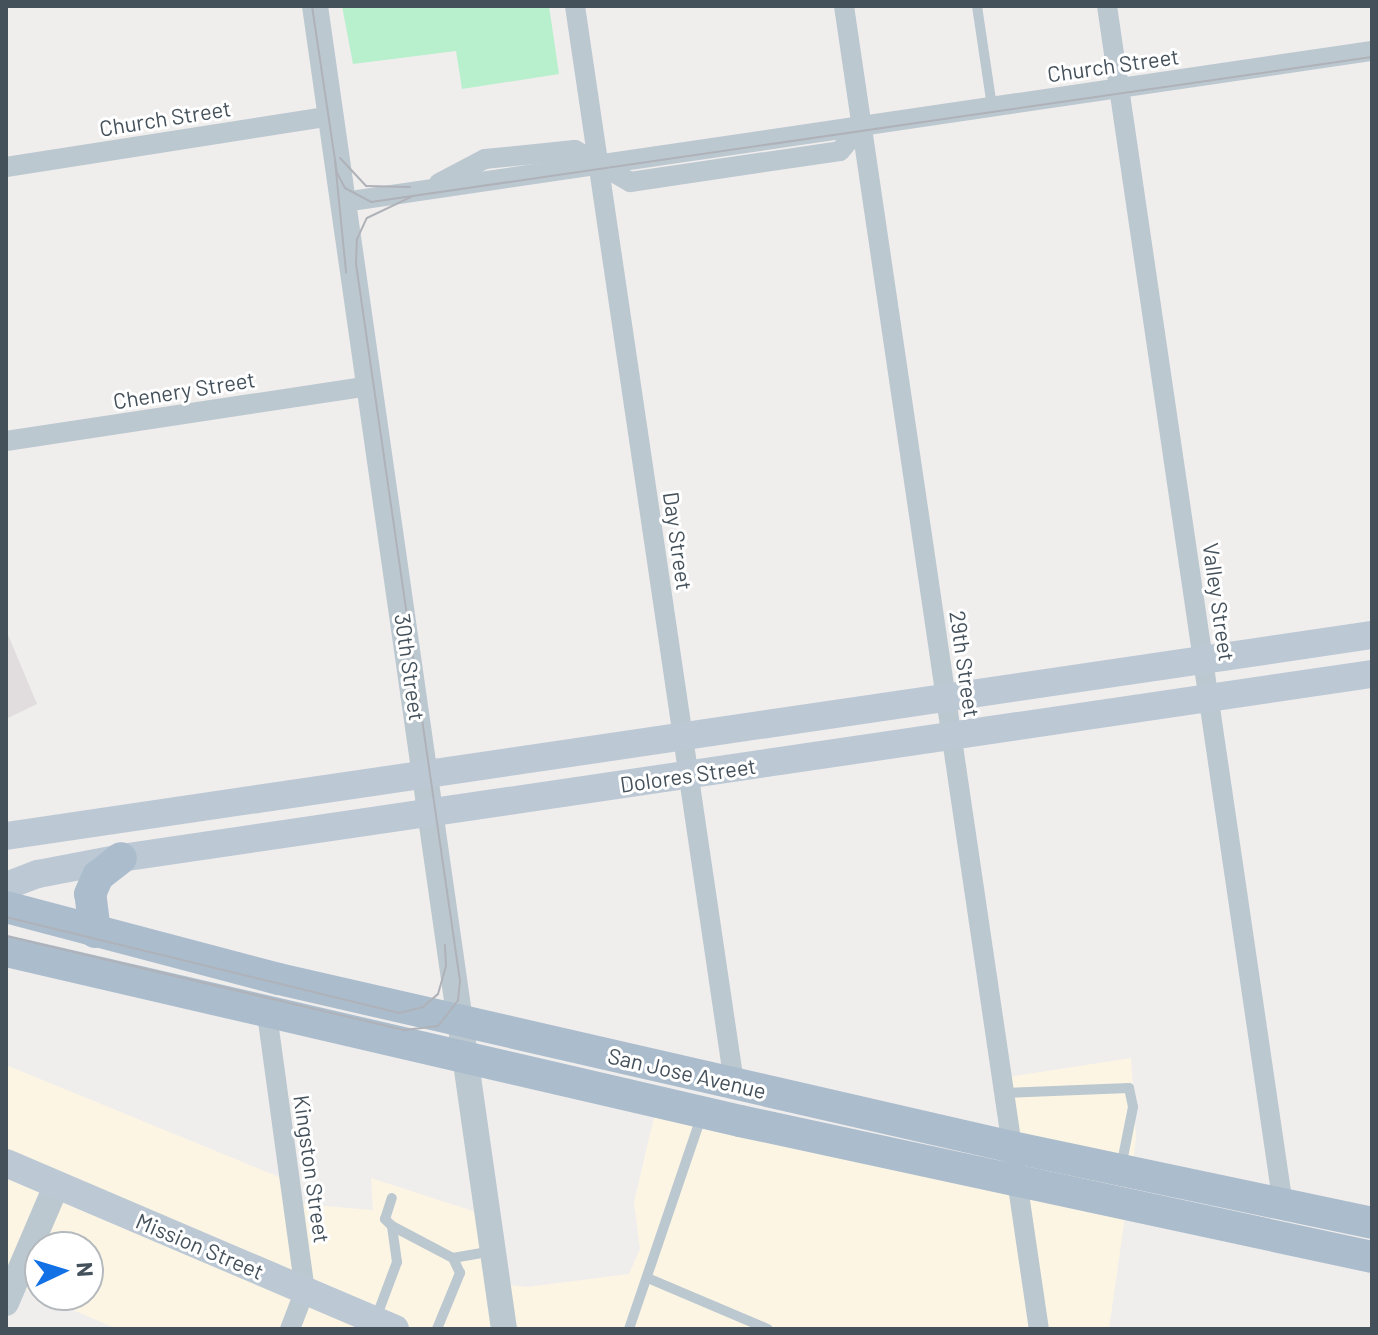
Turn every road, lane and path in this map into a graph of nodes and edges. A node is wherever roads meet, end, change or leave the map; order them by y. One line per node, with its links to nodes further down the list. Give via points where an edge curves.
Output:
1 (315, 6): 9 (street, 30th Street)
2 (575, 6): 11 (street, Day Street)
3 (844, 6): 10 (street, 29th Street)
4 (977, 6): 8 (lane)
5 (1107, 6): 7 (street, Valley Street)
6 (1372, 51): 7 (street, Church Street)
7 (1120, 89): 8 (street, Church Street); 17 (street, Valley Street)
8 (992, 106): 10 (street, Church Street)
9 (331, 116): 12 (street, Church Street); 13 (street, 30th Street)
10 (862, 125): 11 (street, Church Street); 19 (street, 29th Street)
11 (599, 166): 13 (street, Church Street); 21 (street, Day Street)
12 (6, 167)
13 (344, 202): 14 (street, 30th Street)
14 (369, 386): 15 (street, Chenery Street); 23 (street, 30th Street)
15 (6, 441)
16 (1372, 635): 17 (main road, Dolores Street)
17 (1203, 659): 19 (main road, Dolores Street); 20 (street, Valley Street)
18 (1372, 674): 20 (main road, Dolores Street)
19 (946, 697): 21 (main road, Dolores Street); 22 (street, 29th Street)
20 (1209, 698): 22 (main road, Dolores Street); 46 (street, Valley Street)
21 (682, 736): 23 (main road, Dolores Street); 24 (street, Day Street)
22 (951, 736): 24 (main road, Dolores Street); 38 (street, 29th Street)
23 (425, 772): 25 (main road, Dolores Street); 26 (street, 30th Street)
24 (688, 775): 26 (main road, Dolores Street); 37 (street, Day Street)
25 (181, 811): 27 (main road, Dolores Street); 28 (main road)
26 (431, 813): 28 (main road, Dolores Street); 35 (street, 30th Street)
27 (6, 836)
28 (187, 849): 29 (main road, Dolores Street)
29 (121, 858): 30 (main road, Dolores Street, via 38,874); 32 (main road, via 98,876 90,894)
30 (6, 886)
31 (6, 907): 32 (main road, San Jose Avenue)
32 (95, 932): 35 (main road, San Jose Avenue)
33 (6, 951): 34 (main road, San Jose Avenue)
34 (267, 1014): 36 (main road, San Jose Avenue); 53 (street, Kingston Street)
35 (462, 1021): 36 (street, 30th Street); 37 (main road, San Jose Avenue)
36 (466, 1057): 39 (main road, San Jose Avenue); 49 (street, 30th Street)
37 (734, 1083): 40 (main road, San Jose Avenue)
38 (1004, 1093): 40 (street, 29th Street); 42 (lane, via 1129,1088 1133,1107)
39 (703, 1111): 43 (main road, San Jose Avenue); 52 (lane, via 651,1255)
40 (1012, 1147): 42 (main road, San Jose Avenue); 43 (street, 29th Street)
41 (6, 1163): 44 (main road, Mission Street)
42 (1120, 1170): 46 (main road, San Jose Avenue)
43 (1017, 1181): 50 (main road, San Jose Avenue); 61 (street, 29th Street)
44 (57, 1184): 53 (main road, Mission Street); 54 (street)
45 (392, 1198): 48 (lane, via 385,1219)
46 (1283, 1205): 47 (main road, San Jose Avenue)
47 (1372, 1223)
48 (392, 1226): 51 (lane); 55 (lane, via 397,1262)
49 (493, 1251): 51 (lane); 58 (street, 30th Street)
50 (1372, 1257)
51 (453, 1258): 57 (lane, via 460,1273)
52 (650, 1279): 59 (lane); 60 (lane)
53 (305, 1290): 55 (main road, Mission Street); 56 (street, Kingston Street)
54 (6, 1303)
55 (385, 1325)
56 (290, 1329)
57 (437, 1329)
58 (504, 1329)
59 (629, 1329)
60 (768, 1329)
61 (1039, 1329)

